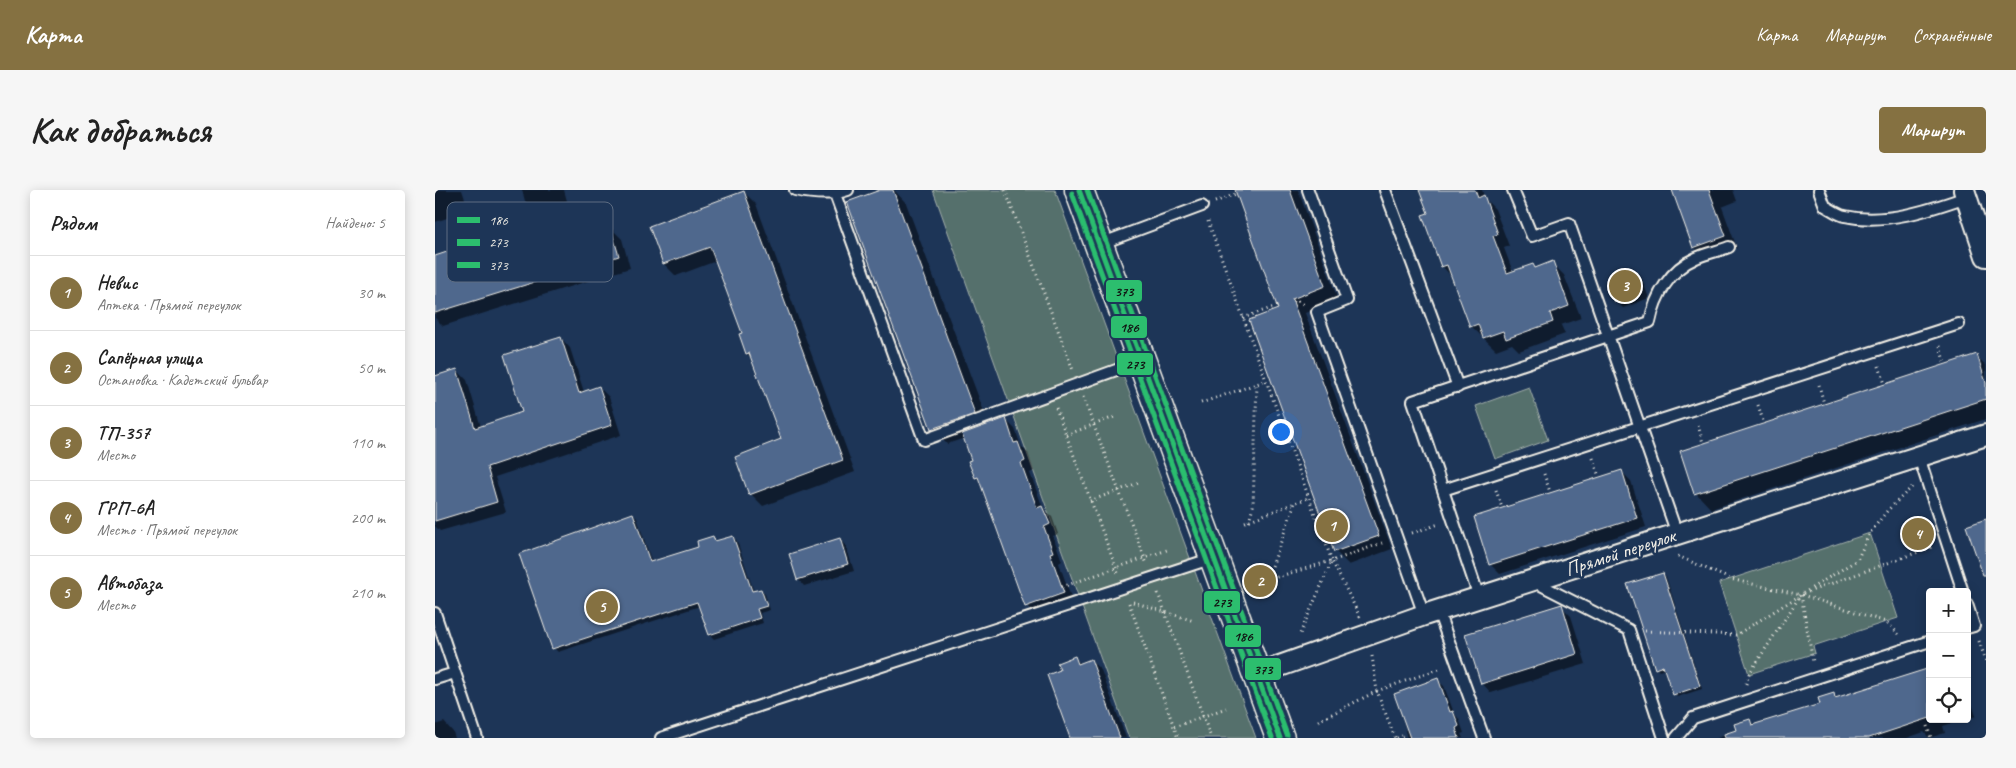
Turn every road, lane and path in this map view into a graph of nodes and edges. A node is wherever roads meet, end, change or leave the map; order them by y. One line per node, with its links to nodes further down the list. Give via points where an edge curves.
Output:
1 (795, 190): 9 (lane)
2 (848, 190): 9 (lane)
3 (1005, 190): 21 (path)
4 (1079, 190): 13 (street)
5 (1308, 190): 52 (lane, via 1347,300 1317,312)
6 (1385, 190): 24 (lane)
7 (1513, 190): 19 (lane, via 1532,236 1569,223)
8 (1819, 190): 11 (lane, via 1825,206 1844,216 1881,219 1934,207)
9 (835, 194): 25 (lane, via 924,440)
10 (1236, 194): 12 (path)
11 (1965, 194): 15 (street)
12 (1202, 206): 13 (lane); 17 (path)
13 (1099, 244): 20 (street)
14 (1729, 247): 19 (lane, via 1695,258 1679,270 1657,297 1650,322)
15 (1986, 256)
16 (1277, 306): 17 (path)
17 (1243, 318): 22 (path)
18 (1959, 324): 28 (lane)
19 (1610, 336): 24 (lane); 28 (lane)
20 (1141, 360): 25 (lane); 42 (street)
21 (1075, 377)
22 (1265, 381): 23 (path); 35 (path)
23 (1257, 383): 26 (path); 37 (path, via 1253,506 1247,521)
24 (1458, 387): 34 (lane, via 1413,401)
25 (1051, 394): 29 (path)
26 (1201, 403)
27 (1117, 416): 29 (path)
28 (1641, 427): 34 (lane); 38 (lane)
29 (1066, 435): 36 (path)
30 (1986, 435): 31 (street, Прямой переулок)
31 (1919, 457): 32 (lane); 38 (street, Прямой переулок)
32 (1925, 478): 40 (lane); 49 (path, via 1887,511 1870,533 1857,560)
33 (1141, 482): 36 (path)
34 (1443, 490): 50 (lane)
35 (1308, 498): 37 (path); 43 (path)
36 (1091, 500): 44 (path)
37 (1295, 503): 43 (path, via 1267,580)
38 (1677, 534): 39 (street, Прямой переулок)
39 (1649, 542): 45 (street, Прямой переулок); 49 (path, via 1730,579)
40 (1947, 542): 48 (lane); 49 (path)
41 (1167, 550): 44 (path)
42 (1214, 558): 47 (lane); 61 (street)
43 (1332, 561): 56 (path)
44 (1116, 568): 46 (path); 47 (path)
45 (1531, 580): 50 (street, Прямой переулок); 55 (lane)
46 (1062, 587)
47 (1123, 588): 71 (lane)
48 (1962, 588)
49 (1801, 594): 55 (path, via 1736,635); 58 (path, via 1886,622); 62 (path, via 1810,654); 64 (path, via 1749,674)
50 (1479, 598): 52 (street, Прямой переулок)
51 (435, 613): 60 (lane)
52 (1431, 613): 61 (street, Прямой переулок); 75 (lane)
53 (1194, 621): 68 (path, via 1128,600)
54 (1971, 627): 59 (path)
55 (1629, 630): 76 (lane)
56 (1297, 642)
57 (1926, 642): 58 (lane)
58 (1911, 646): 62 (lane)
59 (1986, 661)
60 (455, 673): 63 (lane); 70 (lane)
61 (1257, 674): 73 (street)
62 (1819, 677): 64 (lane)
63 (435, 679)
64 (1738, 703): 77 (lane, via 1693,718)
65 (1227, 708): 68 (path)
66 (1318, 720): 74 (path, via 1377,691)
67 (1927, 726): 78 (path)
68 (1174, 727): 72 (path)
69 (1405, 735): 74 (path)
70 (477, 738)
71 (661, 738)
72 (1178, 738)
73 (1280, 738)
74 (1396, 738)
75 (1485, 738)
76 (1664, 738)
77 (1676, 738)
78 (1931, 738)

